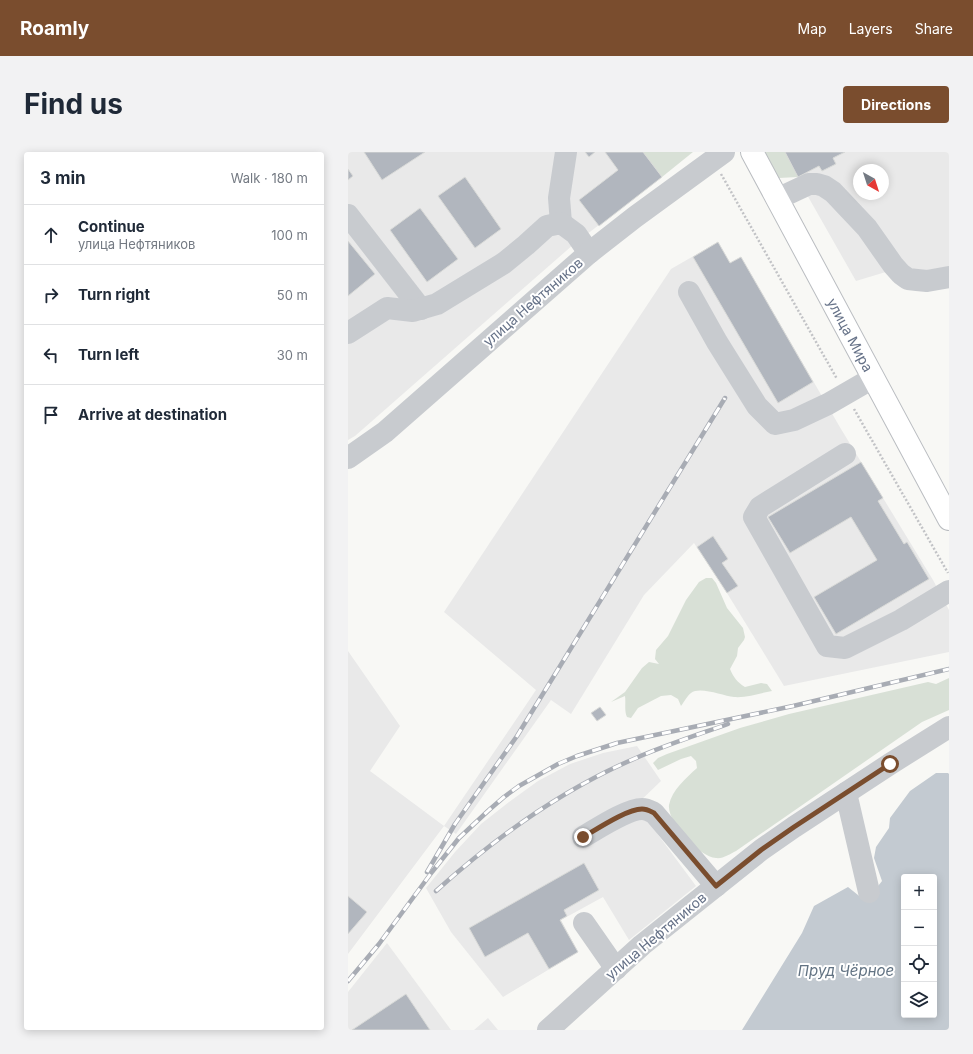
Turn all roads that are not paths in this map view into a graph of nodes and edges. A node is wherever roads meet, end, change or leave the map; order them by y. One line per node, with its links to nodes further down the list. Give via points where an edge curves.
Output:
1 (566, 152): 6 (street, via 559,198)
2 (723, 152): 7 (street, улица Нефтяников)
3 (752, 152): 4 (highway, улица Мира)
4 (777, 199): 8 (street, via 809,184 824,186 867,228 901,274 908,279 917,280); 12 (highway, улица Мира)
5 (348, 215): 10 (street)
6 (561, 223): 7 (street, via 576,234); 10 (street, via 547,226 504,263 437,304)
7 (589, 253): 14 (street, улица Нефтяников, via 385,432)
8 (949, 278)
9 (689, 292): 12 (street, via 757,406 774,424 794,420)
10 (421, 309): 11 (street, via 413,311 386,308)
11 (348, 333)
12 (874, 378): 15 (highway, улица Мира)
13 (845, 454): 16 (street, via 760,507 754,517 827,646 845,648 901,620)
14 (348, 458)
15 (949, 519)
16 (949, 591)
17 (949, 727): 18 (street, улица Нефтяников)
18 (846, 793): 20 (street, улица Нефтяников, via 761,850); 21 (street)
19 (583, 837): 20 (street, via 631,811 648,810 654,813)
20 (716, 886): 23 (street, улица Нефтяников)
21 (869, 892)
22 (584, 923): 23 (street)
23 (616, 968): 24 (street, улица Нефтяников)
24 (548, 1030)

